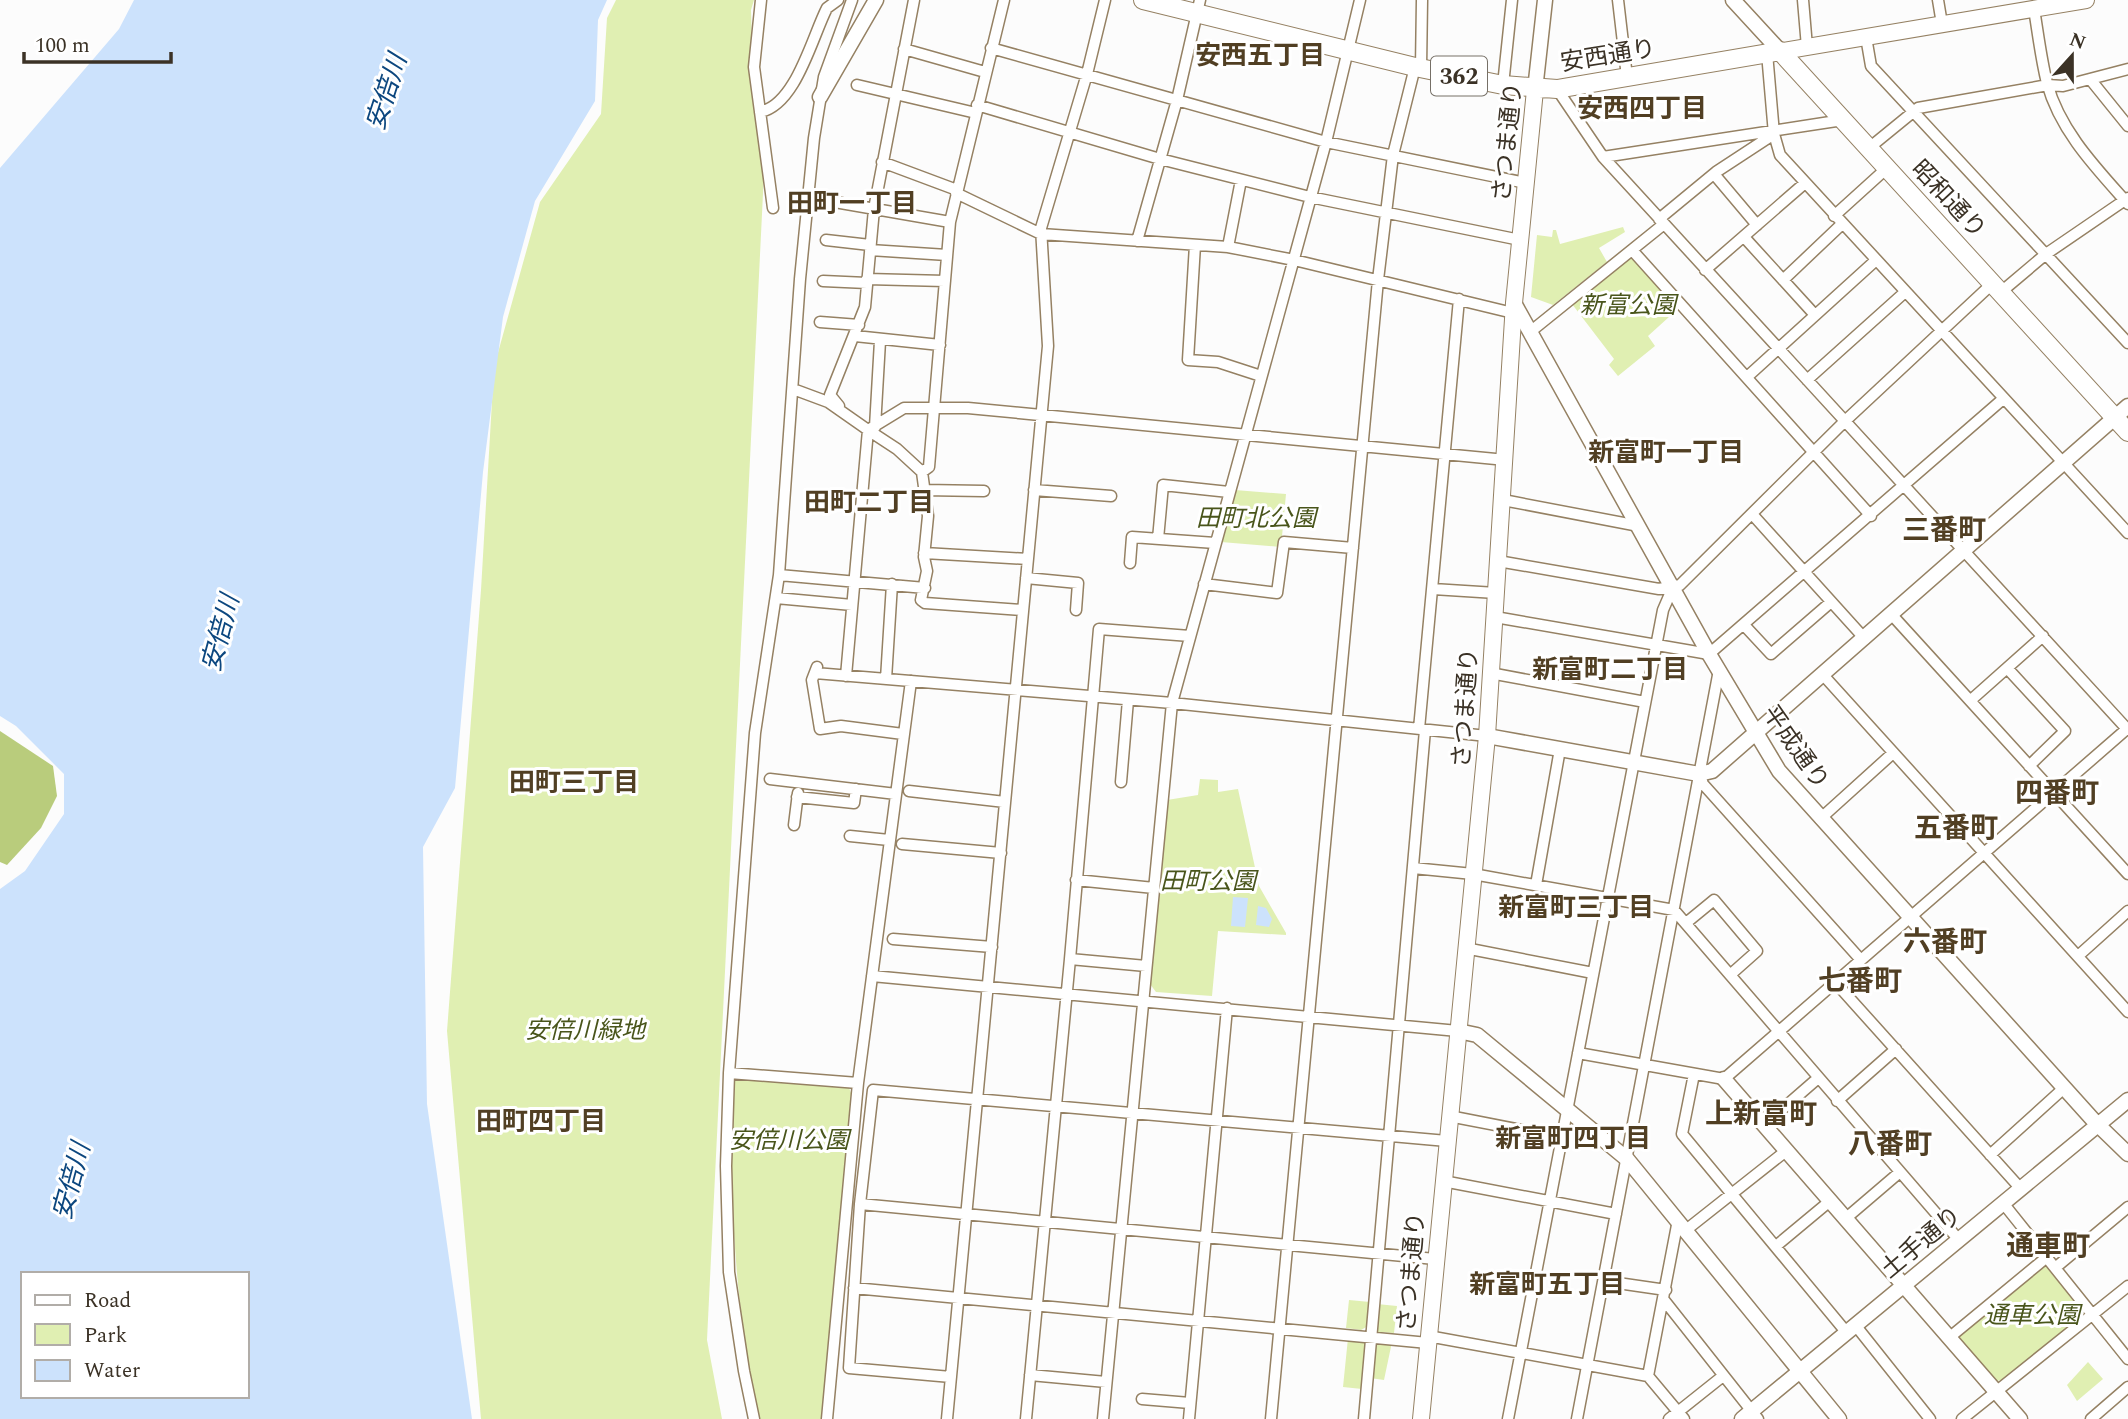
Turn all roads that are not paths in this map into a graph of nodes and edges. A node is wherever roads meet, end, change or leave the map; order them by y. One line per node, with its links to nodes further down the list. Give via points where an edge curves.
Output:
1 (761, 0): 43 (street, via 754,67)
2 (838, 0): 43 (street, via 827,8 788,92 774,108)
3 (852, 0): 39 (street)
4 (876, 0): 39 (street)
5 (914, 0): 24 (street)
6 (1004, 0): 22 (street)
7 (1105, 0): 30 (street)
8 (1143, 0): 18 (highway, 安西通り / 362)
9 (1360, 0): 25 (street)
10 (1422, 0): 27 (street)
11 (1513, 0): 34 (street)
12 (1545, 0): 37 (street, さつま通り)
13 (1618, 0): 31 (street)
14 (1733, 0): 26 (street, 昭和通り)
15 (1803, 0): 23 (street)
16 (1938, 0): 20 (street)
17 (2085, 0): 19 (main road)
18 (1199, 6): 25 (highway, 安西通り / 362); 40 (street)
19 (2034, 9): 20 (main road); 35 (street)
20 (1942, 24): 21 (main road)
21 (1866, 37): 23 (main road); 42 (street, via 1871,66)
22 (991, 47): 29 (street); 30 (street)
23 (1807, 47): 26 (main road)
24 (904, 49): 29 (street); 38 (street)
25 (1349, 51): 27 (highway, 安西通り / 362); 48 (street)
26 (1773, 52): 31 (main road); 44 (highway, 昭和通り); 47 (street)
27 (1418, 67): 34 (highway, 安西通り / 362); 50 (street)
28 (2128, 69): 32 (street)
29 (985, 72): 41 (street)
30 (1087, 74): 40 (street); 46 (street)
31 (1627, 77): 36 (main road)
32 (2090, 79): 35 (street); 45 (street)
33 (857, 85): 38 (street)
34 (1503, 85): 37 (highway, 安西通り / 362)
35 (2048, 85): 42 (street); 62 (street, via 2080,149)
36 (1557, 89): 37 (main road); 51 (street)
37 (1535, 90): 57 (main road, さつま通り)
38 (895, 95): 41 (street); 53 (street)
39 (820, 97): 105 (street)
40 (1177, 100): 48 (street); 52 (street)
41 (976, 109): 46 (street); 59 (street)
42 (1912, 111): 49 (street); 79 (street)
43 (760, 112): 63 (street)
44 (1843, 120): 47 (street); 49 (highway, 昭和通り)
45 (2128, 126)
46 (1070, 132): 52 (street); 70 (street)
47 (1774, 132): 51 (street); 55 (street); 58 (street, via 1780,155)
48 (1326, 142): 50 (street); 60 (street)
49 (1869, 148): 54 (highway, 昭和通り)
50 (1393, 155): 57 (street); 65 (street)
51 (1603, 157): 67 (street)
52 (1160, 159): 56 (street); 74 (street)
53 (882, 162): 59 (street); 64 (street)
54 (1887, 168): 66 (street); 89 (highway, 昭和通り)
55 (1714, 174): 67 (street); 69 (street)
56 (1241, 180): 60 (street); 77 (street)
57 (1526, 183): 73 (main road, さつま通り)
58 (1805, 183): 66 (street); 69 (street)
59 (957, 191): 68 (street); 70 (street)
60 (1310, 197): 65 (street); 81 (street)
61 (829, 201): 64 (street)
62 (2127, 201): 79 (street)
63 (774, 208)
64 (874, 209): 68 (street); 76 (street)
65 (1385, 213): 73 (street); 84 (street)
66 (1838, 220): 82 (street); 85 (street)
67 (1661, 221): 78 (street); 83 (street)
68 (950, 222): 80 (street)
69 (1757, 225): 71 (street)
70 (1041, 234): 74 (street); 109 (street, via 1048,346)
71 (1744, 237): 83 (street); 85 (street)
72 (826, 240): 76 (street)
73 (1520, 240): 92 (main road, さつま通り)
74 (1137, 241): 75 (street)
75 (1195, 245): 77 (street); 102 (street, via 1188,360 1218,362)
76 (870, 247): 80 (street); 87 (street)
77 (1228, 247): 81 (street)
78 (1632, 250): 97 (street); 103 (street)
79 (2046, 254): 89 (street); 99 (street)
80 (947, 255): 88 (street)
81 (1294, 260): 84 (street); 102 (street)
82 (1875, 261): 90 (street); 93 (street)
83 (1705, 270): 101 (street)
84 (1378, 279): 91 (street); 115 (street)
85 (1783, 280): 93 (street)
86 (823, 281): 87 (street)
87 (867, 281): 88 (street); 95 (street)
88 (945, 281): 100 (street)
89 (1997, 288): 96 (street); 108 (highway, 昭和通り)
90 (1905, 293): 96 (street); 104 (street)
91 (1459, 299): 92 (street); 117 (street)
92 (1514, 308): 97 (street, 平成通り); 118 (main road, さつま通り)
93 (1815, 315): 101 (street)
94 (820, 322): 95 (street)
95 (857, 330): 98 (street); 110 (street, via 830,395)
96 (1941, 331): 106 (street); 111 (street)
97 (1530, 332): 130 (street, 平成通り)
98 (880, 341): 100 (street); 112 (street)
99 (2128, 343)
100 (940, 345): 107 (street)
101 (1778, 349): 103 (street); 104 (street)
102 (1261, 376): 114 (street)
103 (1747, 377): 116 (street)
104 (1807, 380): 111 (street)
105 (793, 389): 110 (street, via 828,402); 141 (street)
106 (2003, 399): 119 (street); 121 (street)
107 (934, 407): 109 (street); 112 (street, via 904,408); 120 (street, via 929,467)
108 (2122, 412): 113 (highway, 昭和通り); 119 (street)
109 (1042, 416): 114 (street); 123 (street)
110 (848, 417): 112 (street)
111 (1845, 421): 116 (street); 121 (street)
112 (872, 429): 120 (street); 143 (street)
113 (2128, 432)
114 (1244, 435): 115 (street); 125 (street)
115 (1363, 446): 117 (street); 134 (street)
116 (1814, 452): 128 (street); 129 (street)
117 (1445, 455): 118 (street); 148 (street)
118 (1506, 460): 127 (main road, さつま通り)
119 (2062, 464): 131 (street); 135 (street)
120 (922, 472): 122 (street)
121 (1905, 486): 129 (street); 135 (street)
122 (923, 490): 124 (street); 136 (street, via 928,516)
123 (1034, 490): 126 (street); 137 (street)
124 (984, 491)
125 (1229, 492): 132 (street, via 1163,485); 133 (street)
126 (1111, 496)
127 (1503, 500): 130 (street); 138 (main road, さつま通り)
128 (1752, 514): 140 (street); 146 (street, via 1688,580)
129 (1871, 516): 140 (street)
130 (1639, 526): 146 (street, 平成通り)
131 (2128, 533)
132 (1158, 539): 133 (street); 139 (street, via 1132,537)
133 (1215, 543): 145 (street)
134 (1353, 548): 145 (street, via 1284,542 1277,593); 176 (street)
135 (1964, 551): 155 (street); 159 (street)
136 (924, 553): 137 (street); 147 (street)
137 (1028, 559): 142 (street)
138 (1499, 561): 146 (street, via 1659,589); 149 (main road, さつま通り)
139 (1130, 563)
140 (1805, 572): 151 (street); 157 (street)
141 (779, 575): 143 (street); 150 (street)
142 (1026, 578): 153 (street); 154 (street, via 1078,583)
143 (855, 581): 144 (street); 152 (street)
144 (892, 584): 147 (street); 168 (street)
145 (1204, 584): 158 (street)
146 (1673, 587): 161 (street); 162 (street, 平成通り)
147 (925, 588): 153 (street, via 921,600 925,603)
148 (1433, 589): 149 (street); 177 (street)
149 (1496, 593): 156 (main road, さつま通り)
150 (776, 598): 152 (street); 237 (street, via 755,733)
151 (1831, 602): 157 (street, via 1771,654); 160 (street)
152 (852, 605): 166 (street)
153 (1023, 610): 170 (street)
154 (1076, 610)
155 (1892, 614): 160 (street); 173 (street)
156 (1494, 617): 161 (street); 165 (main road, さつま通り)
157 (1744, 625): 162 (street)
158 (1190, 636): 171 (street, via 1098,629); 175 (street)
159 (2043, 636): 163 (street); 178 (street)
160 (1865, 639): 167 (street)
161 (1656, 646): 162 (street); 174 (street)
162 (1709, 654): 164 (street, 平成通り)
163 (2007, 668): 173 (street); 185 (street, via 2065,731)
164 (1719, 670): 181 (street, 平成通り); 186 (street)
165 (1490, 673): 174 (street); 180 (main road, さつま通り)
166 (846, 676): 168 (street); 179 (street, via 816,669 812,680 820,729 841,726)
167 (1824, 676): 181 (street); 183 (street)
168 (886, 679): 169 (street)
169 (911, 681): 170 (street); 179 (street)
170 (1015, 690): 171 (street); 195 (street)
171 (1091, 697): 172 (street); 206 (street)
172 (1128, 700): 175 (street); 188 (street)
173 (1970, 701): 185 (street)
174 (1645, 702): 184 (street)
175 (1172, 703): 176 (street); 208 (street)
176 (1337, 720): 177 (street); 230 (street)
177 (1422, 729): 180 (street); 203 (street)
178 (2128, 729): 192 (street)
179 (903, 734): 193 (street)
180 (1487, 736): 182 (street); 204 (main road, さつま通り)
181 (1756, 736): 186 (street, via 1712,771); 196 (street, 平成通り)
182 (1560, 750): 184 (street); 207 (street)
183 (1893, 752): 196 (street); 202 (street)
184 (1634, 762): 186 (street); 209 (street)
185 (2029, 765): 192 (street)
186 (1699, 774): 210 (street); 219 (street, via 1703,784)
187 (771, 779): 189 (street)
188 (1121, 782)
189 (799, 783): 190 (street); 194 (street)
190 (856, 789): 193 (street); 194 (street, via 855,803)
191 (909, 791): 195 (street)
192 (2054, 793): 202 (street); 205 (street)
193 (896, 794): 199 (street)
194 (797, 797): 197 (street)
195 (1005, 802): 201 (street)
196 (1820, 819): 212 (street, 平成通り)
197 (794, 825)
198 (850, 836): 199 (street)
199 (890, 840): 223 (street)
200 (902, 844): 201 (street)
201 (1001, 853): 215 (street)
202 (1983, 854): 212 (street); 217 (street)
203 (1413, 868): 204 (street); 231 (street)
204 (1473, 874): 207 (street); 216 (main road, さつま通り)
205 (2128, 874)
206 (1076, 880): 208 (street); 218 (street)
207 (1536, 885): 209 (street)
208 (1154, 888): 220 (street)
209 (1608, 898): 210 (street); 221 (street)
210 (1674, 910): 213 (street); 236 (street)
211 (2128, 911): 217 (street)
212 (1910, 918): 219 (street); 242 (street, 平成通り)
213 (1686, 923): 222 (street); 222 (street, via 1714,900 1757,951)
214 (893, 939): 215 (street)
215 (992, 947): 225 (street)
216 (1465, 948): 221 (street); 232 (main road, さつま通り)
217 (2077, 957): 229 (street)
218 (1070, 960): 220 (street); 226 (street)
219 (1861, 960): 224 (street)
220 (1146, 966): 227 (street)
221 (1593, 973): 235 (street)
222 (1730, 975): 233 (street)
223 (872, 976): 225 (street); 241 (street)
224 (1835, 982): 233 (street); 234 (street)
225 (988, 989): 226 (street); 243 (street)
226 (1066, 995): 227 (street); 246 (street)
227 (1143, 1001): 228 (street); 248 (street)
228 (1227, 1008): 230 (street); 250 (street)
229 (2128, 1012)
230 (1309, 1016): 231 (street); 253 (street)
231 (1400, 1025): 232 (street); 254 (street)
232 (1458, 1031): 247 (street, via 1477,1035); 249 (main road, さつま通り)
233 (1777, 1031): 239 (street); 240 (street)
234 (1896, 1049): 245 (street); 259 (street)
235 (1578, 1053): 236 (street); 247 (street)
236 (1645, 1065): 238 (street); 260 (street)
237 (729, 1073): 241 (street); 314 (street, via 729,1272)
238 (1694, 1074): 239 (street); 264 (street, via 1682,1134)
239 (1724, 1079): 251 (street)
240 (1817, 1079): 245 (street); 251 (street)
241 (858, 1083): 315 (street)
242 (2064, 1087): 252 (street, 平成通り); 259 (street)
243 (978, 1098): 246 (street); 268 (street, via 873,1090); 271 (street)
244 (2128, 1100): 252 (street, 土手通り)
245 (1836, 1101): 261 (street)
246 (1056, 1105): 248 (street); 273 (street)
247 (1567, 1110): 255 (street); 260 (street)
248 (1132, 1112): 250 (street); 275 (street)
249 (1450, 1115): 255 (street); 256 (main road, さつま通り)
250 (1217, 1121): 253 (street); 276 (street)
251 (1764, 1125): 257 (street)
252 (2099, 1126): 258 (street, 平成通り); 263 (street, 土手通り)
253 (1298, 1129): 254 (street); 278 (street)
254 (1390, 1136): 256 (street); 280 (street)
255 (1562, 1138): 265 (street)
256 (1447, 1141): 262 (main road, さつま通り)
257 (1786, 1151): 264 (street); 266 (street)
258 (2128, 1153)
259 (1990, 1155): 263 (street)
260 (1627, 1159): 270 (street); 274 (street)
261 (1900, 1172): 272 (street); 277 (street)
262 (1443, 1181): 265 (street); 282 (main road, さつま通り)
263 (2021, 1189): 267 (street, 土手通り)
264 (1733, 1193): 274 (street); 279 (street)
265 (1550, 1201): 270 (street); 299 (street)
266 (1830, 1201): 272 (street); 279 (street)
267 (2003, 1203): 277 (street, 土手通り); 281 (street)
268 (860, 1204): 271 (street); 287 (street)
269 (2128, 1207): 283 (street)
270 (1616, 1214): 284 (street)
271 (966, 1215): 273 (street); 289 (street)
272 (1845, 1219): 285 (street)
273 (1045, 1222): 275 (street); 290 (street)
274 (1682, 1225): 288 (street); 302 (street)
275 (1122, 1229): 276 (street); 291 (street)
276 (1206, 1236): 278 (street); 293 (street)
277 (1959, 1240): 285 (street, 土手通り)
278 (1287, 1244): 280 (street); 294 (street)
279 (1776, 1246): 295 (street)
280 (1380, 1254): 282 (street); 296 (street)
281 (2046, 1257): 283 (street); 297 (street)
282 (1435, 1259): 298 (main road, さつま通り)
283 (2055, 1268): 292 (street)
284 (1604, 1281): 288 (street); 301 (street)
285 (1905, 1285): 295 (street, 土手通り); 297 (street)
286 (2128, 1286): 292 (street)
287 (854, 1288): 289 (street); 305 (street, via 849,1368)
288 (1665, 1295): 304 (street); 306 (street)
289 (958, 1298): 290 (street); 305 (street)
290 (1037, 1305): 291 (street); 303 (street)
291 (1113, 1311): 293 (street); 307 (street)
292 (2093, 1315): 300 (street); 309 (street)
293 (1198, 1321): 294 (street); 311 (street)
294 (1280, 1327): 296 (street); 320 (street)
295 (1851, 1329): 302 (street, 土手通り); 326 (street)
296 (1371, 1337): 298 (street); 321 (street)
297 (1950, 1337): 309 (street)
298 (1428, 1340): 299 (street); 322 (main road, さつま通り)
299 (1521, 1353): 301 (street); 323 (street)
300 (2128, 1359)
301 (1586, 1365): 306 (street); 324 (street)
302 (1801, 1371): 312 (street, 土手通り); 325 (street)
303 (1031, 1375): 307 (street); 317 (street)
304 (1723, 1376): 312 (street); 313 (street)
305 (951, 1377): 316 (street)
306 (1648, 1377): 313 (street)
307 (1106, 1382): 318 (street)
308 (2128, 1387): 329 (street)
309 (1996, 1392): 327 (street); 328 (street)
310 (1142, 1399): 311 (street)
311 (1190, 1403): 319 (street)
312 (1751, 1416)
313 (1677, 1417)
314 (754, 1419)
315 (827, 1419)
316 (947, 1419)
317 (1026, 1419)
318 (1103, 1419)
319 (1189, 1419)
320 (1271, 1419)
321 (1364, 1419)
322 (1420, 1419)
323 (1508, 1419)
324 (1577, 1419)
325 (1839, 1419)
326 (1930, 1419)
327 (1962, 1419)
328 (2020, 1419)
329 (2091, 1419)

